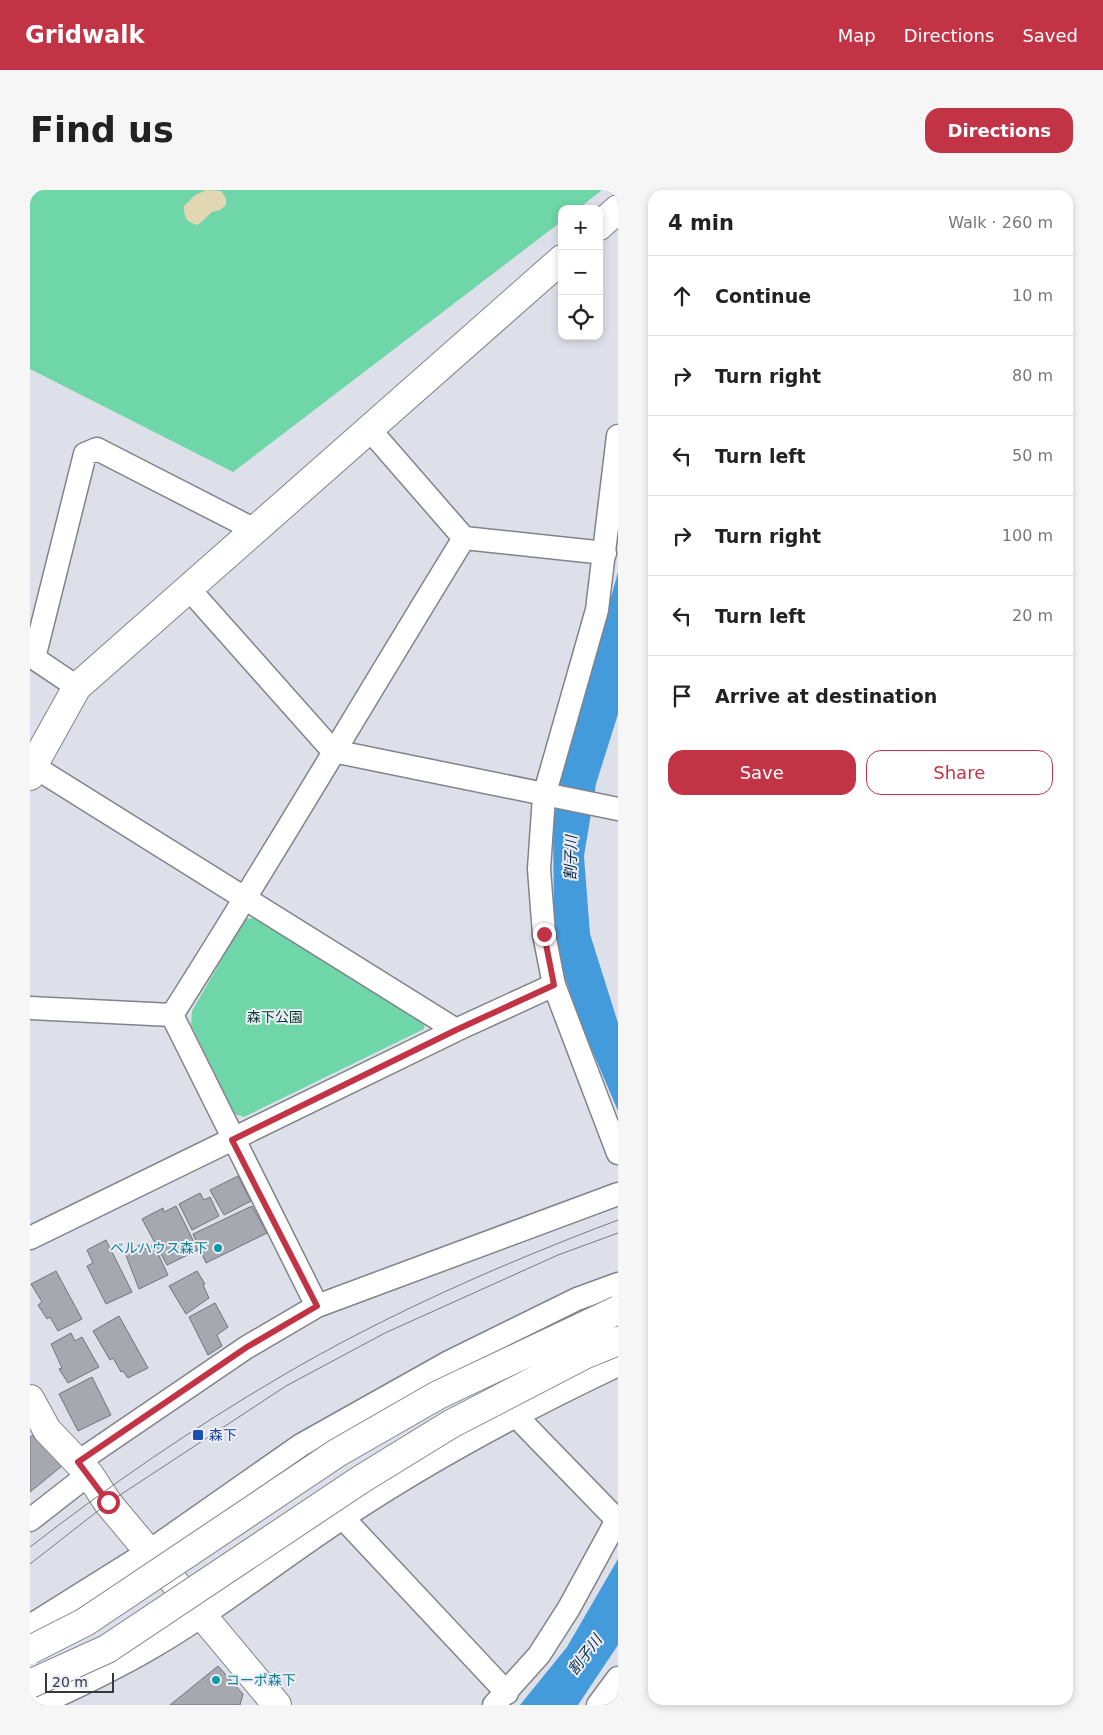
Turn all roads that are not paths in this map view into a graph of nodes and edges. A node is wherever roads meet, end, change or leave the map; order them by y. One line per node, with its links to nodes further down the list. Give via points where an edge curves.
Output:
1 (618, 209): 2 (street)
2 (603, 222)
3 (558, 263): 4 (street)
4 (370, 430): 6 (street); 7 (street)
5 (618, 436): 8 (street)
6 (255, 530): 9 (street); 10 (street, via 97,449 85,454 34,658)
7 (464, 538): 8 (street); 11 (street)
8 (605, 554): 13 (street, via 597,610)
9 (189, 589): 10 (street); 11 (street)
10 (77, 687): 12 (street)
11 (333, 751): 13 (street); 15 (street)
12 (34, 757): 15 (street)
13 (544, 796): 14 (street); 16 (street, via 539,869 544,934)
14 (618, 809)
15 (246, 899): 18 (street); 19 (street)
16 (554, 985): 19 (street); 21 (street)
17 (30, 1008): 18 (street)
18 (172, 1015): 20 (street)
19 (456, 1030): 20 (street)
20 (232, 1140): 23 (street); 25 (street)
21 (618, 1153)
22 (618, 1194): 25 (street)
23 (30, 1238)
24 (618, 1284): 35 (street, via 577,1299 449,1362 301,1445)
25 (317, 1306): 31 (street, via 239,1352)
26 (618, 1310): 38 (street, bridge, via 421,1404 337,1453 85,1622)
27 (618, 1341): 40 (street, bridge, via 584,1355 451,1424 360,1480 107,1649)
28 (618, 1365): 30 (street)
29 (30, 1399): 31 (street, via 47,1430)
30 (515, 1415): 32 (street, via 423,1467); 33 (street)
31 (84, 1468): 34 (street); 35 (street)
32 (343, 1518): 36 (street); 41 (street)
33 (618, 1519): 41 (street, via 540,1655)
34 (30, 1520)
35 (148, 1552): 36 (street); 37 (street)
36 (202, 1615): 42 (street); 43 (street, via 150,1649)
37 (30, 1626)
38 (30, 1650)
39 (618, 1678): 44 (street)
40 (30, 1684)
41 (501, 1699)
42 (270, 1703)
43 (38, 1705)
44 (598, 1705)

